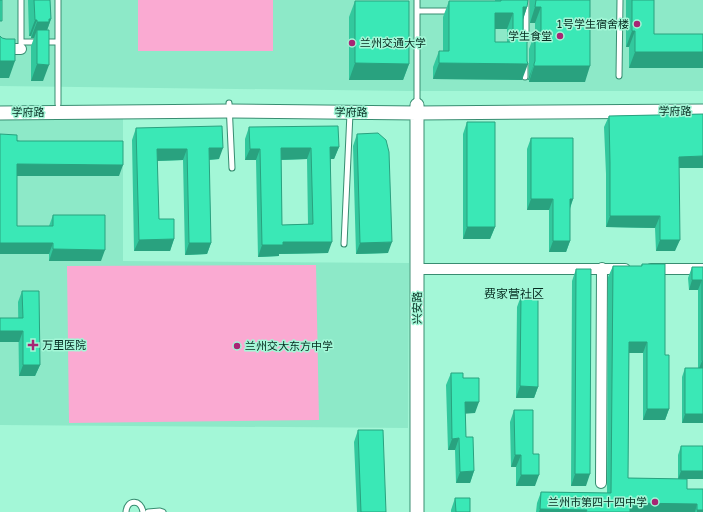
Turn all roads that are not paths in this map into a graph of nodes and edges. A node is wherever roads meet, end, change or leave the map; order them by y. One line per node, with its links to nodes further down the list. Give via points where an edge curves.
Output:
1 (21, 0): 9 (lane)
2 (58, 0): 8 (lane)
3 (417, 0): 6 (lane)
4 (526, 0): 10 (lane)
5 (620, 0): 13 (lane)
6 (417, 11): 7 (lane); 19 (lane)
7 (456, 11)
8 (58, 42): 9 (lane); 17 (lane)
9 (21, 45): 11 (street)
10 (525, 46)
11 (0, 49)
12 (525, 62): 14 (lane)
13 (619, 76)
14 (525, 77)
15 (703, 103): 19 (street, 学府路)
16 (0, 104): 17 (street, 学府路)
17 (58, 104): 18 (street, 学府路)
18 (230, 107): 19 (street, 学府路); 21 (street, 学府路); 22 (street, 学府路); 23 (lane)
19 (417, 109): 20 (street, 学府路); 22 (street, 学府路); 26 (street, 兴安路)
20 (703, 111)
21 (0, 112)
22 (350, 112): 24 (lane)
23 (232, 168)
24 (344, 244)
25 (602, 268): 26 (street); 27 (street); 28 (street)
26 (417, 269): 33 (street, 兴安路)
27 (703, 269)
28 (601, 483)
29 (126, 512): 30 (lane, via 126,507 134,502 140,505)
30 (142, 512)
31 (148, 512): 32 (lane)
32 (163, 512)
33 (417, 512)

